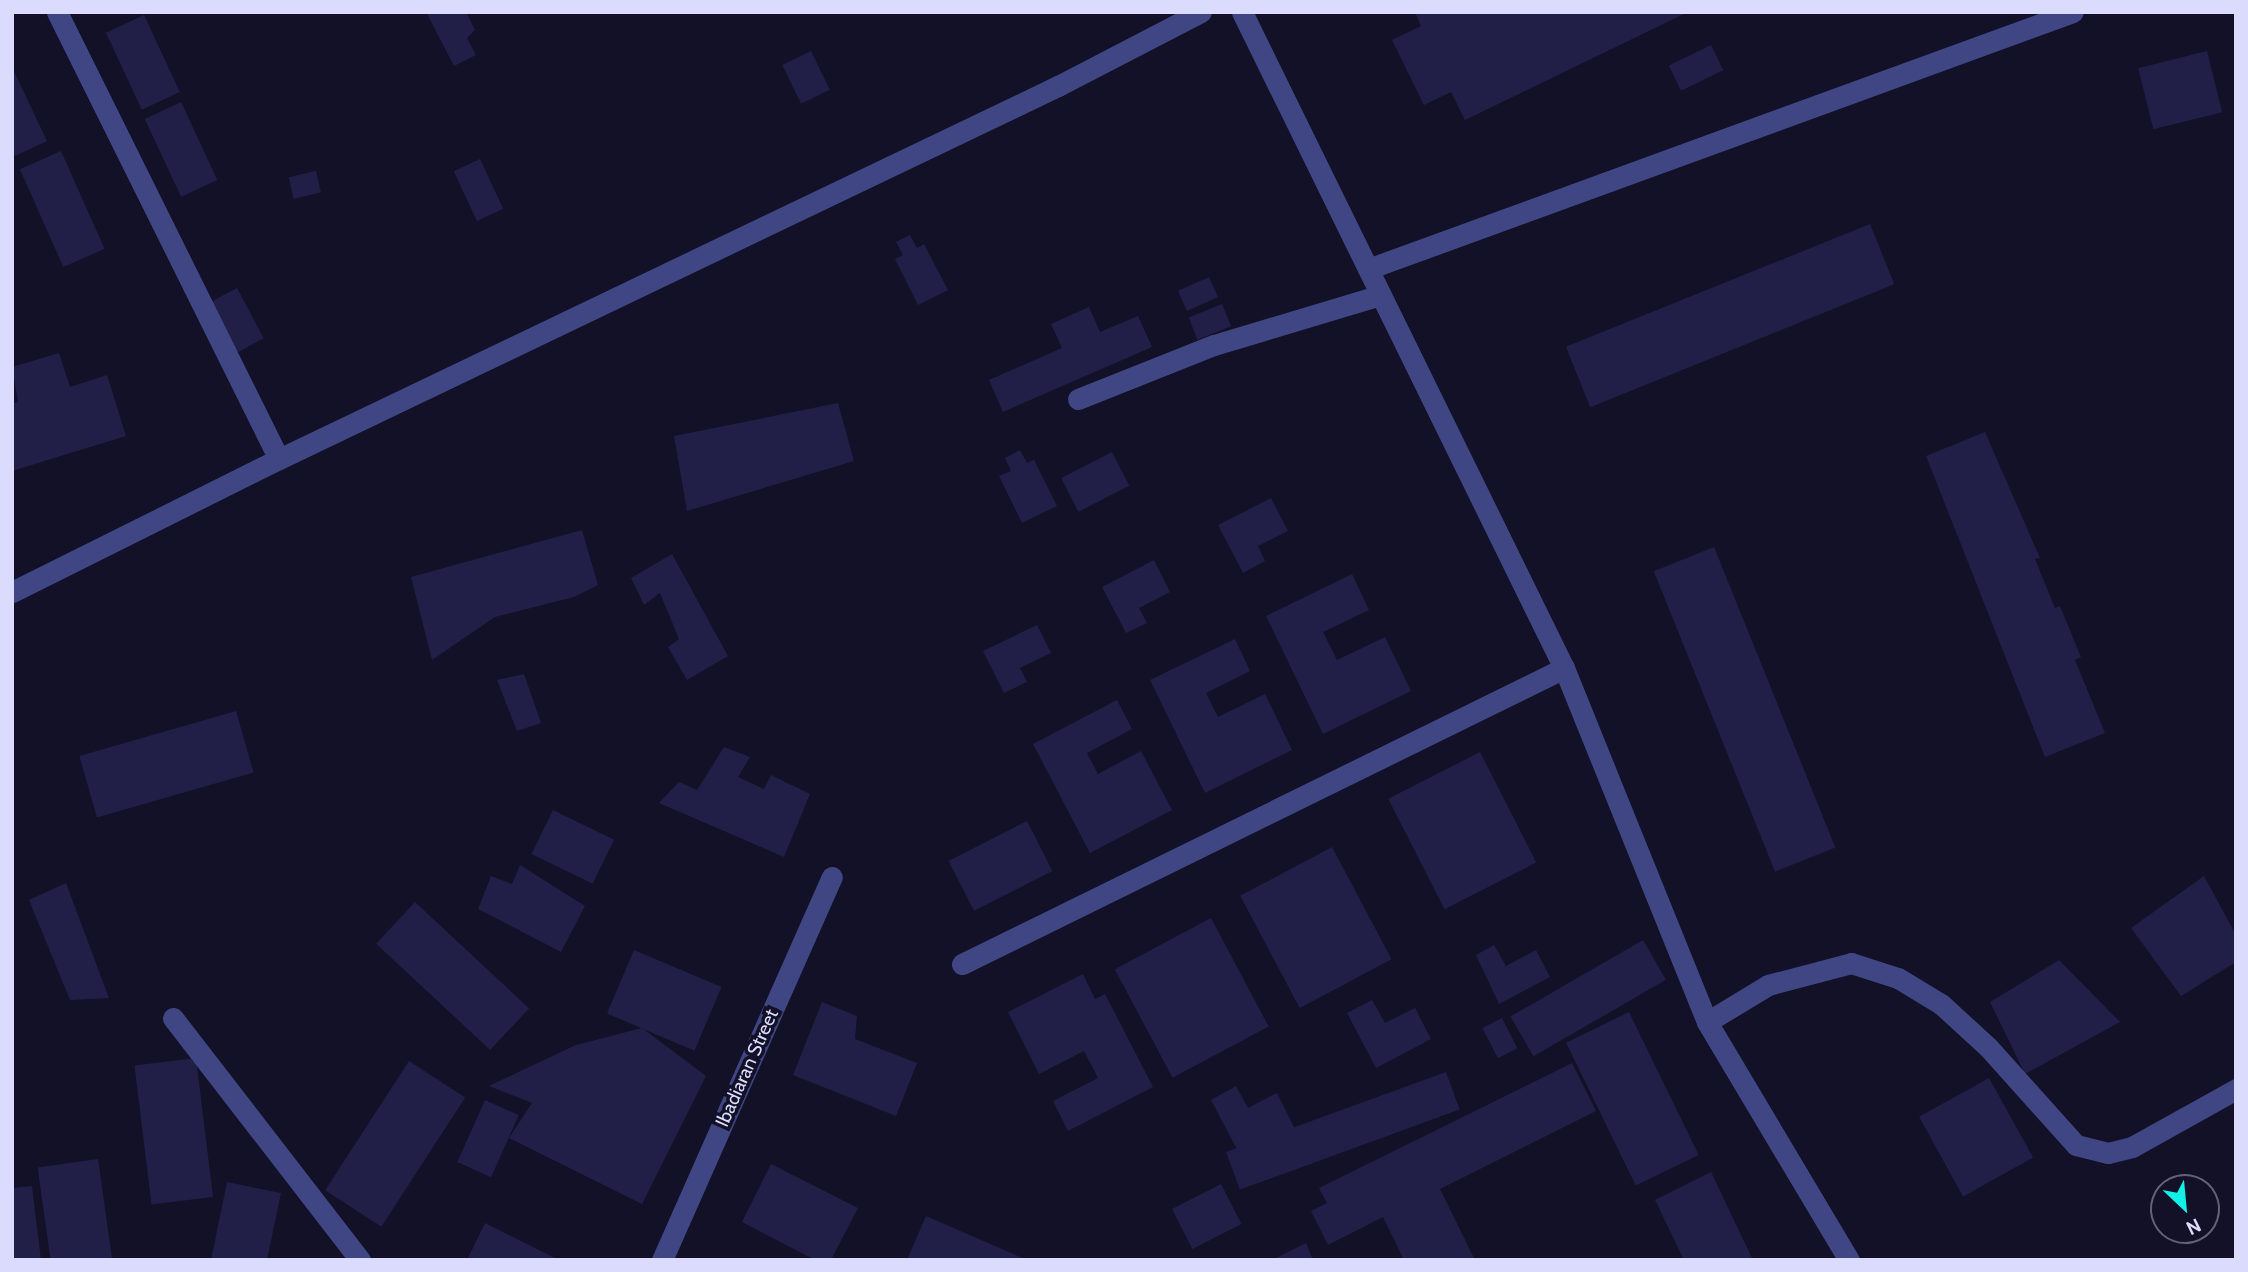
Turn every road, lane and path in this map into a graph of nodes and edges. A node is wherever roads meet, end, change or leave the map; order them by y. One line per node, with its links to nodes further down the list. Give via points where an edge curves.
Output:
1 (57, 12): 8 (street)
2 (1201, 12): 8 (street, via 1058,86)
3 (1242, 12): 5 (street)
4 (2073, 12): 5 (street)
5 (1368, 269): 6 (street)
6 (1381, 295): 7 (street, via 1214,345); 10 (street)
7 (1078, 399)
8 (279, 459): 9 (street)
9 (12, 592)
10 (1564, 668): 12 (street); 14 (street)
11 (832, 877): 17 (street, Ibadiaran Street)
12 (962, 964)
13 (173, 1018): 16 (street)
14 (1707, 1022): 15 (street, via 1768,985 1851,963 1898,978 1941,1004 1988,1047 2076,1145 2108,1153 2132,1147); 18 (street)
15 (2236, 1089)
16 (360, 1260)
17 (662, 1260)
18 (1849, 1260)

